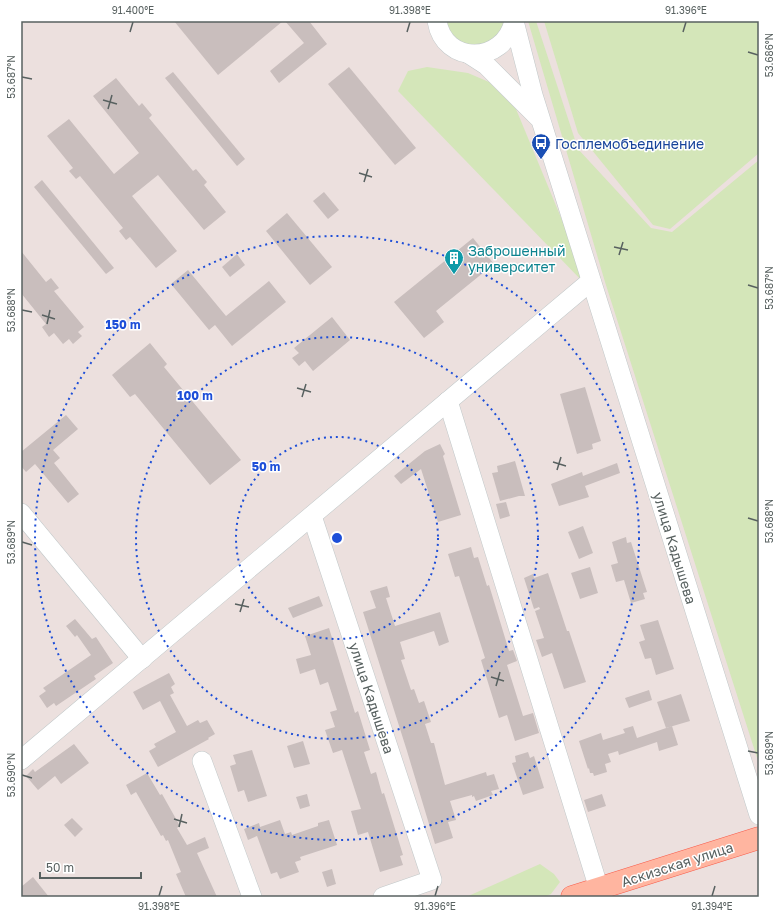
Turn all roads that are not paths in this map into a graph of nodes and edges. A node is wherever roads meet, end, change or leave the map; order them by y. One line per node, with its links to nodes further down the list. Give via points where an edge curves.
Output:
1 (437, 21): 3 (street, via 441,34 448,43)
2 (514, 21): 3 (street, via 507,38 499,47 487,53); 4 (street, улица Кадышева)
3 (469, 54): 4 (street, via 486,65)
4 (541, 120): 5 (street, улица Кадышева)
5 (591, 281): 6 (street); 12 (street, улица Кадышева)
6 (448, 401): 8 (street); 14 (street)
7 (21, 513): 9 (street)
8 (312, 516): 9 (street); 16 (street, улица Кадышева, via 432,880)
9 (142, 659): 10 (street)
10 (21, 760)
11 (202, 761): 15 (street)
12 (759, 815)
13 (759, 838): 14 (main road, Аскизская улица)
14 (599, 888): 17 (main road, Аскизская улица)
15 (252, 897)
16 (383, 897)
17 (572, 897)

